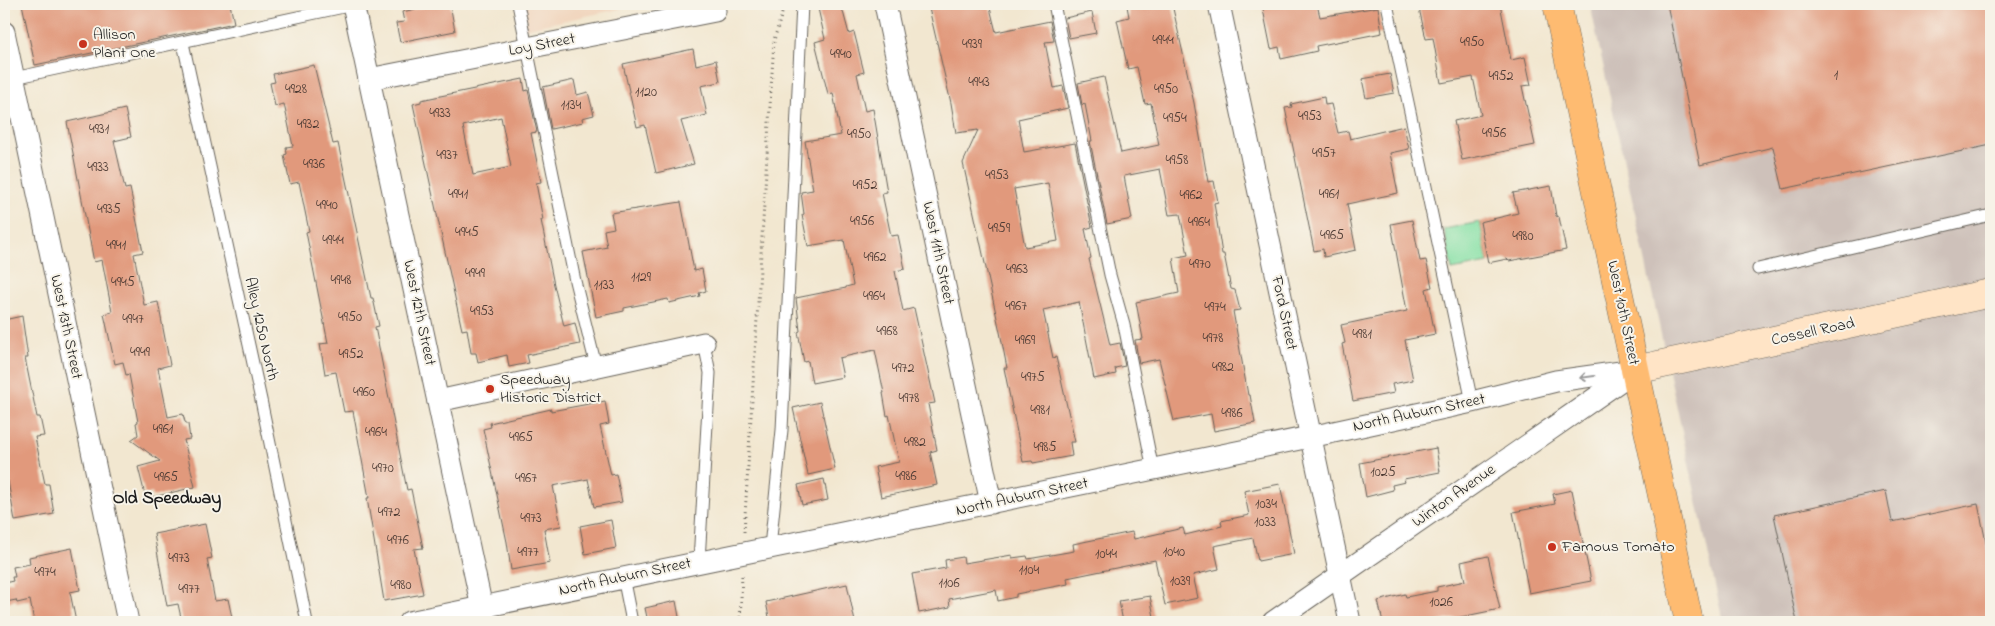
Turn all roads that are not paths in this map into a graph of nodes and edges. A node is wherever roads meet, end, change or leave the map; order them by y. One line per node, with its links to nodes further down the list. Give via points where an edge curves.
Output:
1 (518, 4): 12 (lane)
2 (802, 4): 26 (lane, via 782,430)
3 (885, 4): 25 (street, West 11th Street)
4 (1054, 4): 24 (lane)
5 (1219, 4): 23 (street, Ford Street)
6 (1387, 4): 22 (lane)
7 (1556, 4): 20 (main road, West 10th Street)
8 (353, 5): 11 (lane); 14 (street, West 12th Street)
9 (715, 11): 12 (street, Loy Street)
10 (4, 32): 13 (street, West 13th Street)
11 (183, 43): 13 (lane); 32 (lane, Alley 1250 North)
12 (527, 48): 14 (street, Loy Street); 19 (lane)
13 (14, 78): 31 (street, West 13th Street)
14 (369, 79): 21 (street, West 12th Street)
15 (1991, 214): 16 (lane)
16 (1758, 269)
17 (1991, 293): 20 (main road, Cossell Road)
18 (704, 343): 19 (street); 27 (lane, via 710,373)
19 (596, 366): 21 (street)
20 (1635, 370): 22 (street, North Auburn Street, one-way to 22, via 1556,381); 28 (street, Winton Avenue); 37 (main road, West 10th Street)
21 (438, 401): 30 (street, West 12th Street)
22 (1472, 402): 23 (street, North Auburn Street)
23 (1310, 437): 24 (street, North Auburn Street); 28 (street, Ford Street)
24 (1153, 470): 25 (street, North Auburn Street)
25 (991, 503): 26 (street, North Auburn Street)
26 (770, 547): 27 (street, North Auburn Street)
27 (699, 562): 29 (street, North Auburn Street)
28 (1340, 575): 35 (street, Winton Avenue); 36 (street, Ford Street)
29 (623, 577): 30 (street, North Auburn Street); 34 (lane)
30 (484, 615): 33 (street, North Auburn Street)
31 (128, 622)
32 (307, 622)
33 (409, 622)
34 (632, 622)
35 (1272, 622)
36 (1350, 622)
37 (1689, 622)

